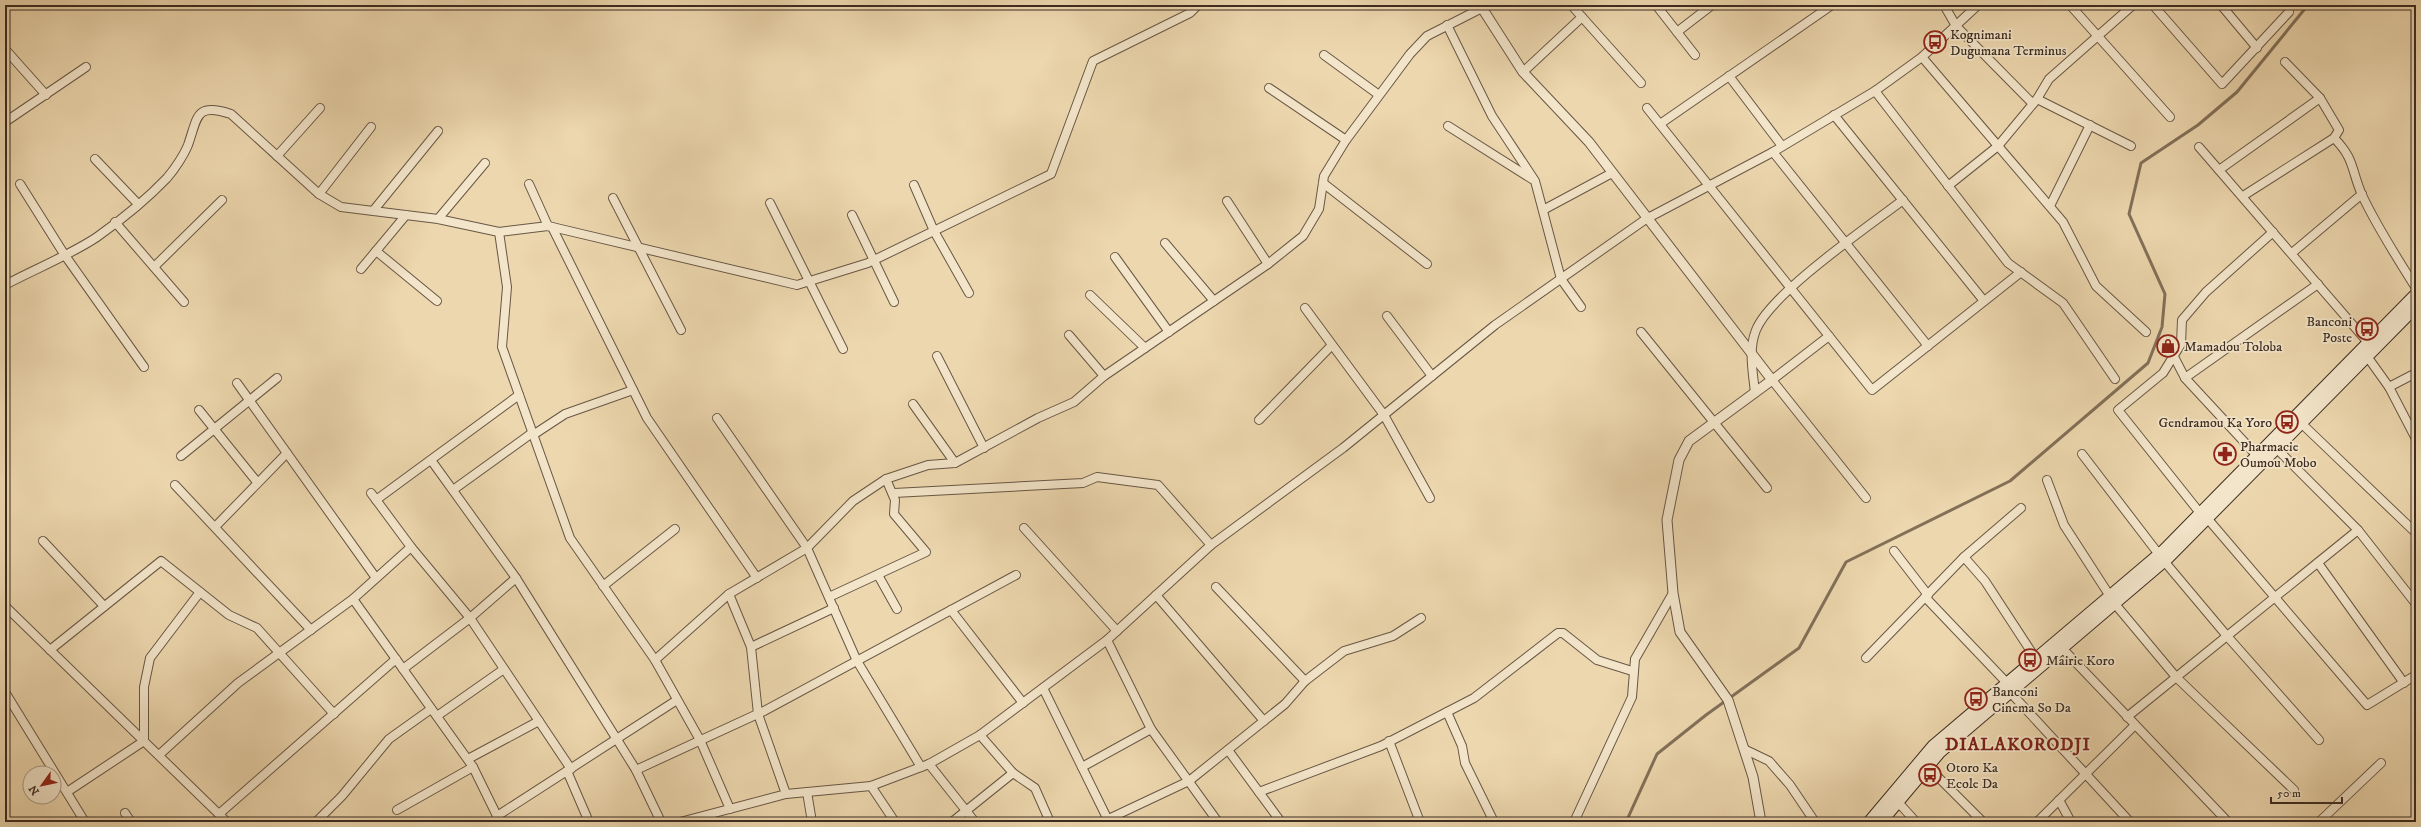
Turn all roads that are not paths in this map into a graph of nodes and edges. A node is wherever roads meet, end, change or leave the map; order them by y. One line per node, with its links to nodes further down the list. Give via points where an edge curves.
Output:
1 (1198, 5): 82 (street, via 1190,13 1093,61 1051,174)
2 (1656, 5): 17 (street)
3 (1712, 5): 17 (street)
4 (1832, 5): 27 (street)
5 (1944, 5): 16 (street)
6 (1978, 5): 16 (street)
7 (2070, 5): 18 (street)
8 (2133, 5): 18 (street)
9 (2153, 5): 20 (street, via 2222,84)
10 (2221, 5): 20 (street)
11 (1485, 7): 15 (street); 26 (street)
12 (1573, 7): 14 (street)
13 (2289, 12): 20 (street)
14 (1582, 17): 26 (street); 28 (street)
15 (1447, 25): 32 (street, via 1427,36); 57 (street, via 1492,116)
16 (1956, 26): 23 (street); 34 (street)
17 (1677, 32): 21 (street)
18 (2098, 36): 34 (street, via 2049,79); 38 (street)
19 (5, 48): 31 (street)
20 (2257, 48)
21 (1695, 54)
22 (1324, 55): 32 (street)
23 (1922, 57): 30 (street); 48 (street)
24 (2285, 62): 33 (street)
25 (86, 67): 31 (street)
26 (1523, 72): 56 (street, via 1589,142)
27 (1729, 76): 40 (street); 47 (street)
28 (1641, 83)
29 (1269, 88): 46 (street)
30 (1875, 91): 37 (street); 63 (street)
31 (46, 95): 39 (street)
32 (1378, 95): 46 (street)
33 (2320, 98): 45 (street, via 2338,128); 55 (street)
34 (2035, 101): 41 (street); 48 (street)
35 (320, 108): 52 (street)
36 (1647, 108): 40 (street)
37 (1834, 115): 47 (street); 69 (street)
38 (2170, 117)
39 (5, 122)
40 (1660, 124): 62 (street)
41 (2090, 125): 49 (street); 73 (street)
42 (372, 126): 64 (street)
43 (1448, 126): 57 (street)
44 (438, 131): 75 (street)
45 (2334, 138): 65 (street, via 2352,160); 66 (street)
46 (1346, 140): 60 (street, via 1324,176)
47 (1782, 146): 51 (street)
48 (1998, 146): 63 (street); 73 (street)
49 (2132, 146)
50 (2199, 147): 55 (street)
51 (1773, 152): 62 (street); 86 (street)
52 (277, 156): 64 (street); 72 (street, via 231,114 215,109 202,111 196,119 188,146 167,177)
53 (95, 159): 72 (street)
54 (485, 163): 78 (street)
55 (2219, 170): 66 (street)
56 (1612, 173): 74 (street); 79 (street)
57 (1535, 181): 74 (street)
58 (20, 184): 90 (street)
59 (529, 184): 81 (street)
60 (1322, 184): 93 (street, via 1319,210 1302,236); 94 (street)
61 (914, 185): 82 (street)
62 (1709, 186): 79 (street); 102 (street)
63 (1948, 186): 97 (street, via 2008,263)
64 (319, 194): 75 (street, via 341,207)
65 (2362, 194): 89 (street); 103 (street)
66 (2243, 196): 84 (street)
67 (613, 198): 87 (street)
68 (222, 200): 95 (street)
69 (1903, 200): 86 (street); 109 (street)
70 (1227, 201): 93 (street)
71 (770, 203): 99 (street)
72 (138, 204): 80 (street)
73 (2050, 206): 119 (street, via 2063,222 2096,286)
74 (1543, 210): 98 (street)
75 (373, 211): 76 (street)
76 (406, 214): 78 (street); 88 (street)
77 (852, 215): 92 (street)
78 (438, 219): 83 (street)
79 (1646, 219): 98 (street); 128 (street)
80 (115, 222): 90 (street, via 96,238); 95 (street)
81 (550, 227): 83 (street); 87 (street); 141 (street)
82 (934, 231): 92 (street); 104 (street)
83 (499, 232): 143 (street, via 506,287 502,347)
84 (2273, 232): 89 (street); 130 (street, via 2206,292 2182,320 2181,344)
85 (1166, 243): 108 (street)
86 (1846, 244): 102 (street); 123 (street)
87 (639, 248): 99 (street, via 797,285); 116 (street)
88 (376, 251): 96 (street); 107 (street)
89 (2292, 253): 100 (street)
90 (64, 254): 101 (street); 131 (street)
91 (1115, 257): 117 (street)
92 (874, 261): 99 (street); 111 (street)
93 (1268, 264): 108 (street)
94 (1427, 264)
95 (154, 267): 110 (street)
96 (361, 269)
97 (2020, 272): 109 (street); 137 (street, via 2062,303)
98 (1561, 279): 113 (street); 134 (street, via 1495,325)
99 (809, 282): 127 (street)
100 (2318, 284): 126 (street); 136 (street)
101 (5, 285)
102 (1791, 288): 121 (street); 128 (street, via 1761,318 1755,331)
103 (2416, 288)
104 (969, 293)
105 (2416, 294): 126 (main road)
106 (1090, 295): 125 (street)
107 (437, 301)
108 (1214, 301): 117 (street)
109 (1984, 301): 123 (street)
110 (184, 302)
111 (894, 302)
112 (2416, 306): 126 (main road)
113 (1581, 307)
114 (1305, 308): 122 (street)
115 (1387, 316): 134 (street)
116 (681, 330)
117 (1169, 332): 125 (street)
118 (1641, 332): 150 (street)
119 (2146, 332)
120 (1069, 335): 133 (street)
121 (1829, 336): 123 (street, via 1872,390); 138 (street)
122 (1332, 345): 147 (street); 149 (street)
123 (1928, 346)
124 (2169, 347): 130 (street)
125 (1145, 348): 133 (street)
126 (2367, 348): 140 (street); 151 (main road); 160 (main road)
127 (843, 349)
128 (1752, 354): 138 (street); 142 (street)
129 (937, 356): 156 (street)
130 (2174, 356): 136 (street); 173 (street, via 2163,373 2118,410)
131 (144, 367)
132 (2416, 373): 140 (street)
133 (1104, 376): 156 (street, via 1074,402 1038,418)
134 (1432, 376): 147 (street)
135 (277, 378): 144 (street)
136 (2185, 378): 160 (street)
137 (2115, 379)
138 (1772, 380): 142 (street); 171 (street)
139 (237, 383): 144 (street)
140 (2389, 387): 154 (street)
141 (633, 390): 153 (street, via 565,414); 191 (street, via 647,418)
142 (1755, 393): 150 (street)
143 (519, 395): 153 (street); 161 (street)
144 (250, 400): 152 (street); 157 (street)
145 (913, 404): 162 (street)
146 (199, 410): 152 (street)
147 (1384, 415): 170 (street); 180 (street)
148 (716, 418): 182 (street)
149 (1259, 420)
150 (1714, 422): 167 (street); 195 (street, via 1688,441 1679,460 1670,496 1667,520)
151 (2300, 422): 155 (main road); 178 (street)
152 (214, 429): 159 (street); 165 (street)
153 (533, 434): 168 (street); 192 (street, via 570,538)
154 (2416, 439)
155 (2275, 447): 160 (main road); 177 (street)
156 (984, 448): 162 (street)
157 (287, 453): 165 (street); 189 (street)
158 (2082, 454): 185 (street)
159 (181, 456)
160 (2259, 458): 173 (main road)
161 (431, 460): 168 (street); 181 (street, via 374,497)
162 (955, 463): 163 (street, via 928,465)
163 (886, 479): 169 (street); 182 (street, via 853,501)
164 (2047, 480): 202 (street, via 2064,525)
165 (258, 482): 174 (street)
166 (175, 485): 174 (street)
167 (1767, 488)
168 (453, 490): 190 (street)
169 (894, 493): 180 (street, via 1083,482 1096,478 1158,485); 187 (street, via 894,514 926,552)
170 (1430, 498)
171 (1866, 498)
172 (2021, 508): 184 (street)
173 (2204, 516): 185 (main road); 200 (street)
174 (214, 527): 211 (street)
175 (1024, 528): 212 (street)
176 (675, 529): 192 (street)
177 (2358, 530): 186 (street); 203 (street)
178 (2416, 533)
179 (43, 541): 205 (street)
180 (1211, 545): 197 (street)
181 (411, 547): 189 (street); 209 (street)
182 (807, 548): 191 (street); 199 (street)
183 (1894, 551): 198 (street)
184 (1964, 557): 198 (street); 221 (street, via 1985,581)
185 (2162, 558): 202 (main road); 213 (street)
186 (2318, 563): 200 (street); 230 (street)
187 (878, 575): 199 (street); 207 (street)
188 (1016, 575): 208 (street)
189 (376, 578): 201 (street)
190 (516, 578): 209 (street); 247 (street)
191 (757, 578): 196 (street)
192 (603, 586): 222 (street)
193 (1216, 587): 229 (street)
194 (200, 592): 205 (street, via 161,561); 218 (street, via 229,615 256,628); 250 (street, via 150,658 144,687)
195 (1673, 593): 226 (street, via 1635,659); 252 (street, via 1680,632 1728,700)
196 (729, 594): 215 (street); 222 (street)
197 (1156, 595): 212 (street); 243 (street)
198 (1927, 596): 219 (street); 232 (street)
199 (829, 597): 206 (street)
200 (2276, 597): 213 (street); 230 (street, via 2367,705)
201 (353, 599): 211 (street); 220 (street)
202 (2113, 600): 216 (main road); 221 (main road); 228 (street)
203 (2416, 604)
204 (5, 606): 217 (street)
205 (104, 606): 217 (street)
206 (834, 608): 215 (street); 223 (street)
207 (897, 609)
208 (951, 610): 223 (street); 235 (street)
209 (470, 618): 224 (street); 225 (street)
210 (1421, 618): 229 (street, via 1393,636 1344,651)
211 (311, 630): 218 (street)
212 (1117, 631): 214 (street)
213 (2227, 636): 228 (street); 249 (street)
214 (1107, 640): 231 (street); 245 (street)
215 (751, 647): 239 (street)
216 (2062, 648): 232 (main road); 241 (street)
217 (50, 650): 250 (street)
218 (279, 653): 238 (street); 254 (street, via 238,683)
219 (1866, 658)
220 (396, 659): 224 (street); 238 (street)
221 (2036, 659): 232 (main road)
222 (654, 660): 234 (street)
223 (857, 660): 239 (street); 257 (street)
224 (403, 669): 236 (street)
225 (504, 669): 240 (street); 242 (street)
226 (1632, 671): 237 (street, via 1597,660 1564,633 1558,633 1480,694); 298 (street, via 1632,697)
227 (2416, 675): 230 (street)
228 (2176, 677): 241 (street); 267 (street)
229 (1305, 681): 243 (street, via 1285,704)
230 (2404, 682)
231 (1043, 688): 235 (street); 260 (street)
232 (2008, 688): 258 (main road); 264 (street); 301 (main road, via 1934,746)
233 (5, 692): 268 (street)
234 (677, 700): 247 (street); 248 (street)
235 (1023, 703): 246 (street)
236 (431, 709): 240 (street); 285 (street, via 389,739 342,796)
237 (1447, 712): 251 (street); 297 (street, via 1462,746 1465,763)
238 (334, 714): 278 (street)
239 (758, 714): 248 (street); 271 (street)
240 (437, 716): 255 (street)
241 (2127, 717): 244 (street)
242 (539, 721): 255 (street); 261 (street)
243 (1264, 721): 253 (street)
244 (2135, 725): 264 (street); 308 (street)
245 (1151, 729): 260 (street); 265 (street)
246 (980, 735): 257 (street); 263 (street)
247 (616, 739): 261 (street); 262 (street)
248 (700, 740): 262 (street); 274 (street)
249 (2319, 740)
250 (144, 741): 254 (street); 268 (street)
251 (1389, 741): 270 (street); 296 (street)
252 (1744, 749): 299 (street, via 1753,777); 300 (street, via 1768,761 1790,785)
253 (1228, 750): 265 (street); 270 (street)
254 (159, 755): 278 (street)
255 (468, 759): 259 (street)
256 (2381, 763): 309 (street)
257 (925, 765): 266 (street); 276 (street)
258 (1927, 766): 273 (main road); 304 (street)
259 (473, 767): 275 (street); 279 (street)
260 (1082, 767): 280 (street)
261 (569, 770): 279 (street); 286 (street)
262 (636, 770): 287 (street)
263 (1012, 773): 276 (street); 293 (street, via 1035,788)
264 (2086, 774): 272 (street); 307 (street)
265 (1189, 781): 280 (street); 294 (street)
266 (871, 786): 269 (street); 290 (street)
267 (2294, 790)
268 (66, 792): 282 (street)
269 (807, 792): 271 (street); 289 (street)
270 (1259, 792): 295 (street)
271 (786, 794): 274 (street)
272 (2059, 800): 305 (street); 306 (street)
273 (1897, 801): 302 (main road); 303 (street)
274 (730, 809): 281 (street)
275 (398, 810)
276 (966, 811): 291 (street); 292 (street)
277 (125, 814): 283 (street)
278 (219, 814): 284 (street)
279 (499, 819)
280 (1109, 820)
281 (691, 821): 288 (street)
282 (84, 822)
283 (131, 822)
284 (227, 822)
285 (316, 822)
286 (589, 822)
287 (661, 822)
288 (680, 822)
289 (812, 822)
290 (895, 822)
291 (952, 822)
292 (975, 822)
293 (1050, 822)
294 (1218, 822)
295 (1281, 822)
296 (1420, 822)
297 (1494, 822)
298 (1574, 822)
299 (1761, 822)
300 (1815, 822)
301 (1869, 822)
302 (1881, 822)
303 (1916, 822)
304 (1983, 822)
305 (2037, 822)
306 (2071, 822)
307 (2130, 822)
308 (2228, 822)
309 (2319, 822)

